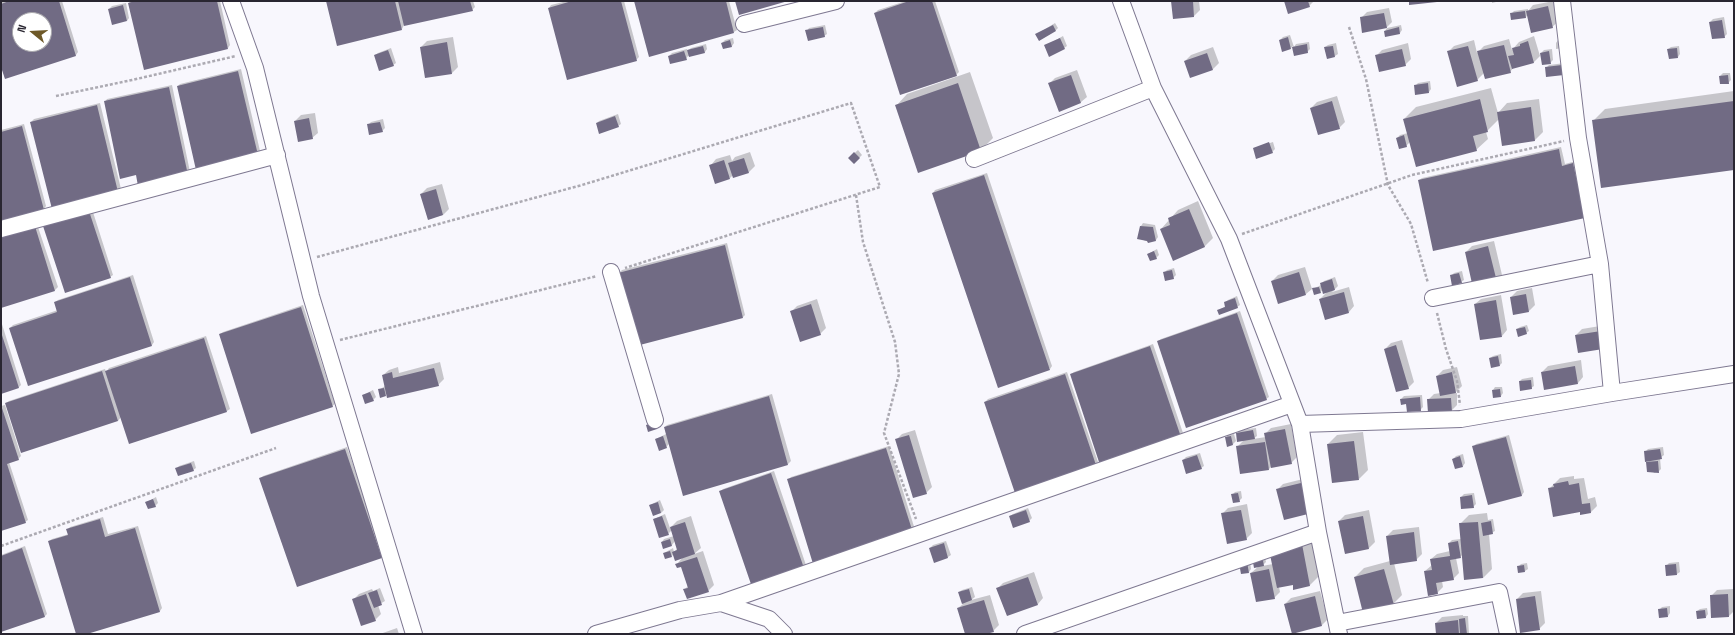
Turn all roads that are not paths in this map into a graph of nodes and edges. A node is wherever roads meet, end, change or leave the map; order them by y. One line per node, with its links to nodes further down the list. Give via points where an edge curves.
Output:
1 (231, 1): 7 (street, via 256,68)
2 (836, 1): 5 (street)
3 (1121, 1): 6 (street)
4 (1562, 1): 10 (street, via 1578,138)
5 (744, 24)
6 (1153, 88): 8 (street); 15 (street, via 1229,239)
7 (277, 155): 9 (street); 21 (street, via 311,296)
8 (974, 159)
9 (1, 229)
10 (1600, 264): 12 (street); 14 (street)
11 (611, 272): 16 (street)
12 (1433, 298)
13 (1734, 374): 14 (street)
14 (1612, 393): 17 (street, via 1461,419)
15 (1292, 404): 17 (street); 19 (street)
16 (655, 420)
17 (1300, 424): 18 (street)
18 (1318, 532): 20 (street); 24 (street)
19 (721, 603): 22 (street, via 680,610); 23 (street, via 769,619)
20 (1338, 629): 25 (street, via 1499,592)
21 (414, 634)
22 (596, 634)
23 (784, 634)
24 (1025, 634)
25 (1508, 634)

